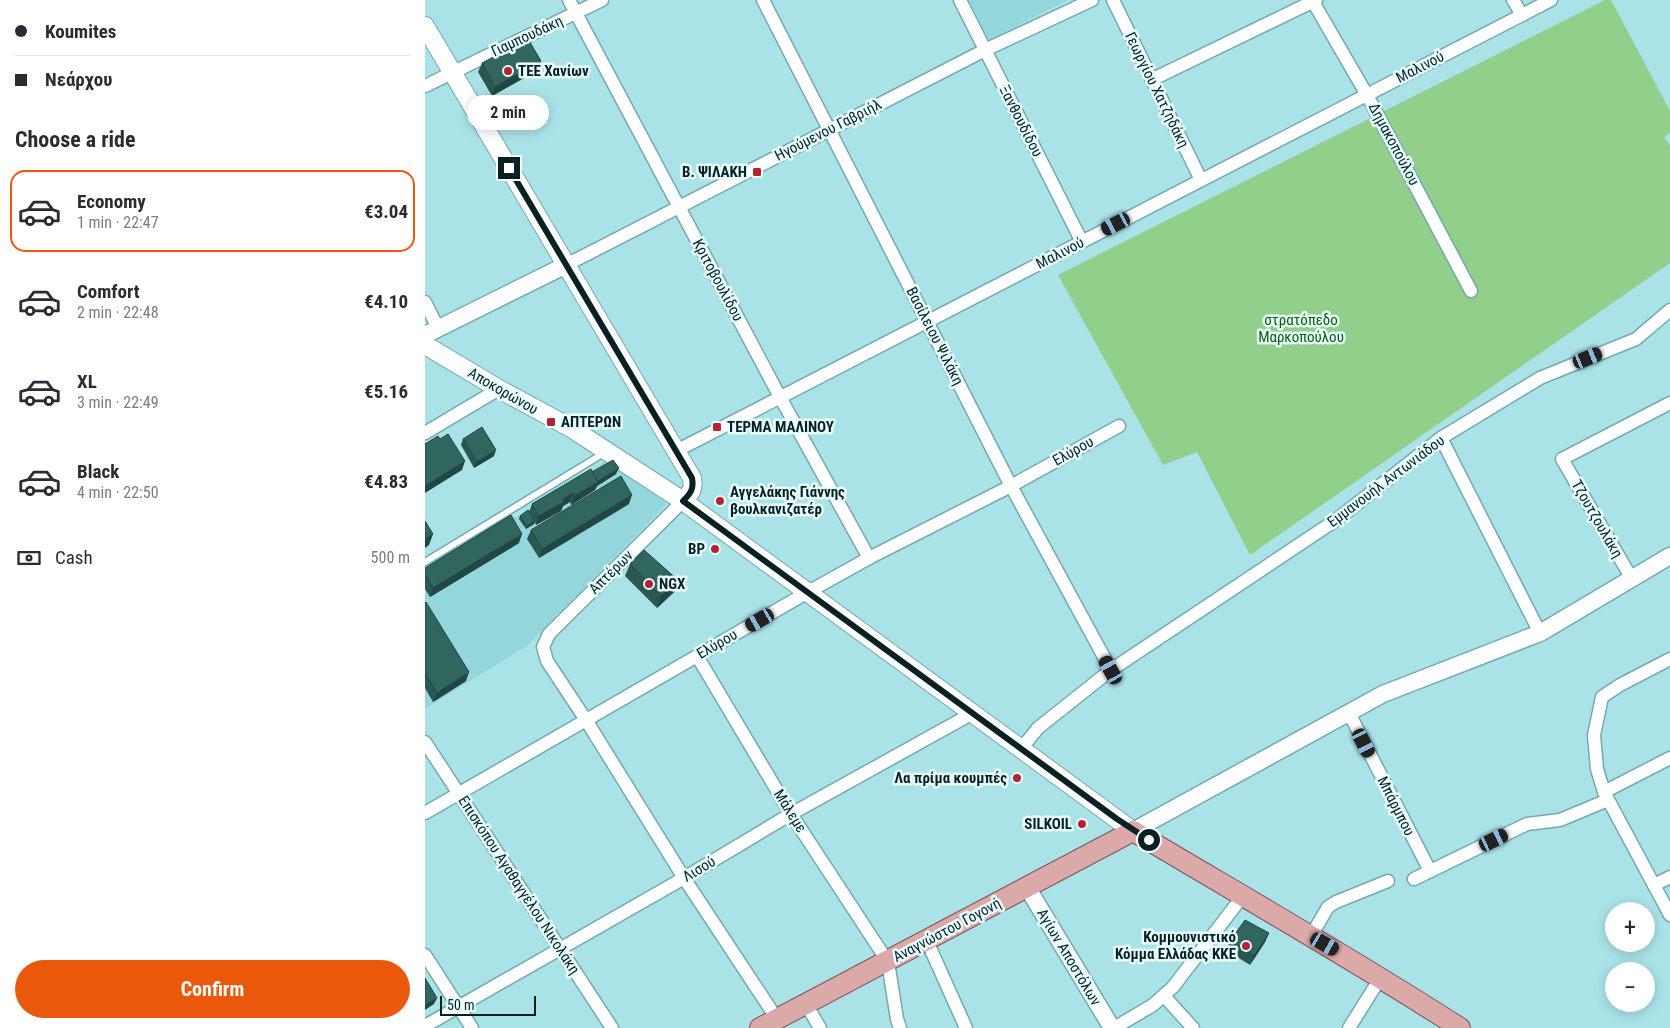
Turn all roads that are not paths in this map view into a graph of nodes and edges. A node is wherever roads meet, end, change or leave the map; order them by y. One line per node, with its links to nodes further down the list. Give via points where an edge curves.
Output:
1 (569, 0): 10 (street, Κριτοβουλίδου)
2 (602, 0): 10 (street, Γιαμπουδάκη)
3 (763, 0): 18 (street, Βασίλειου Ψιλάκη)
4 (959, 0): 13 (street, Ξανθουδίδου)
5 (1092, 0): 13 (street, Ηγούμενου Γαβριήλ)
6 (1113, 0): 15 (street, Γεωργίου Χατζηδάκη)
7 (1314, 0): 15 (street); 17 (street, Δημακοπούλου)
8 (1513, 0): 11 (street)
9 (1551, 0): 11 (street, Μαλινού)
10 (576, 13): 14 (street, Γιαμπουδάκη); 20 (street, Κριτοβουλίδου)
11 (1522, 15): 17 (street, Μαλινού)
12 (425, 26): 14 (main road)
13 (985, 50): 18 (street, Ηγούμενου Γαβριήλ); 21 (street, Ξανθουδίδου)
14 (453, 71): 16 (street, Γιαμπουδάκη); 22 (main road)
15 (1153, 79): 19 (street, Γεωργίου Χατζηδάκη)
16 (425, 86)
17 (1367, 95): 19 (street, Μαλινού); 23 (street, Δημακοπούλου)
18 (829, 129): 20 (street, Ηγούμενου Γαβριήλ); 26 (street, Βασίλειου Ψιλάκη)
19 (1201, 180): 21 (street, Μαλινού)
20 (680, 208): 22 (street, Ηγούμενου Γαβριήλ); 30 (street, Κριτοβουλίδου)
21 (1082, 242): 26 (street, Μαλινού)
22 (566, 265): 27 (street); 36 (main road)
23 (1471, 290)
24 (425, 302): 27 (street)
25 (1670, 310): 34 (street, Εμμανουήλ Αντωνιάδου, via 1636,339 1540,378)
26 (927, 322): 30 (street, Μαλινού); 37 (street, Βασίλειου Ψιλάκη)
27 (432, 331)
28 (425, 345): 29 (main road, Αποκορώνου)
29 (499, 389): 33 (street); 35 (main road, Αποκορώνου)
30 (781, 397): 36 (street, Μαλινού); 40 (street, Κριτοβουλίδου)
31 (1670, 403): 42 (street, Τζουτζουλάκη, via 1562,459)
32 (1119, 426): 37 (street, Ελύρου)
33 (425, 433)
34 (1441, 438): 44 (street); 47 (street, Εμμανουήλ Αντωνιάδου, via 1336,520)
35 (607, 451): 38 (main road, Αποκορώνου); 41 (lane)
36 (676, 451): 38 (main road, via 692,478 691,492)
37 (1011, 486): 40 (street, Ελύρου); 47 (street, Βασίλειου Ψιλάκη)
38 (683, 501): 43 (main road, Αποκορώνου); 50 (street, Απτέρων, via 549,634 543,647 547,661)
39 (1670, 556): 42 (street)
40 (869, 558): 43 (street, Ελύρου)
41 (425, 562)
42 (1632, 579): 44 (street)
43 (808, 592): 45 (street, Ελύρου); 48 (main road, Αποκορώνου)
44 (1540, 633): 49 (street, via 1383,694)
45 (697, 656): 50 (street, Ελύρου); 57 (street, Μάλεμε)
46 (1670, 659): 55 (street, via 1619,685 1603,697 1594,735 1597,769)
47 (1111, 670): 52 (street, Εμμανουήλ Αντωνιάδου, via 1038,728)
48 (973, 713): 52 (main road, Αποκορώνου); 57 (street, Λισού)
49 (1349, 713): 58 (street); 59 (street, Μπάρμπου)
50 (586, 720): 54 (street, Ελύρου); 61 (street)
51 (425, 742): 54 (street, Επισκόπου Αγαθαγγέλου Νικολάκη)
52 (1021, 749): 58 (main road, Αποκορώνου)
53 (1670, 758): 55 (street)
54 (459, 794): 56 (street, Ελύρου); 70 (street, Επισκόπου Αγαθαγγέλου Νικολάκη)
55 (1606, 796): 59 (street, via 1560,820 1527,824); 64 (street)
56 (425, 814)
57 (791, 814): 61 (street, Λισού); 72 (street, Μάλεμε)
58 (1133, 831): 65 (main road, Αναγνώστου Γογονή); 66 (main road)
59 (1430, 871): 62 (street)
60 (1670, 877): 64 (street)
61 (684, 878): 70 (street, Λισού); 77 (street)
62 (1414, 879)
63 (1388, 881): 68 (street, via 1328,907)
64 (1654, 885): 67 (street)
65 (1027, 887): 69 (main road, Αναγνώστου Γογονή); 84 (street, Αγίων Αποστόλων)
66 (1243, 897): 68 (main road); 74 (street)
67 (1670, 915)
68 (1311, 936): 73 (main road)
69 (927, 941): 72 (main road, Αναγνώστου Γογονή); 83 (street)
70 (561, 948): 76 (street, Λισού); 80 (street, Επισκόπου Αγαθαγγέλου Νικολάκη)
71 (425, 955): 76 (street)
72 (887, 962): 75 (main road, Αναγνώστου Γογονή); 82 (street)
73 (1381, 977): 86 (street); 87 (main road)
74 (1164, 996): 84 (street); 85 (street)
75 (806, 1004): 77 (main road, Αναγνώστου Γογονή); 81 (street)
76 (458, 1007): 78 (street, Λισού); 79 (street)
77 (769, 1024)
78 (425, 1026)
79 (471, 1028)
80 (612, 1028)
81 (820, 1028)
82 (900, 1028)
83 (966, 1028)
84 (1113, 1028)
85 (1193, 1028)
86 (1349, 1028)
87 (1460, 1028)

